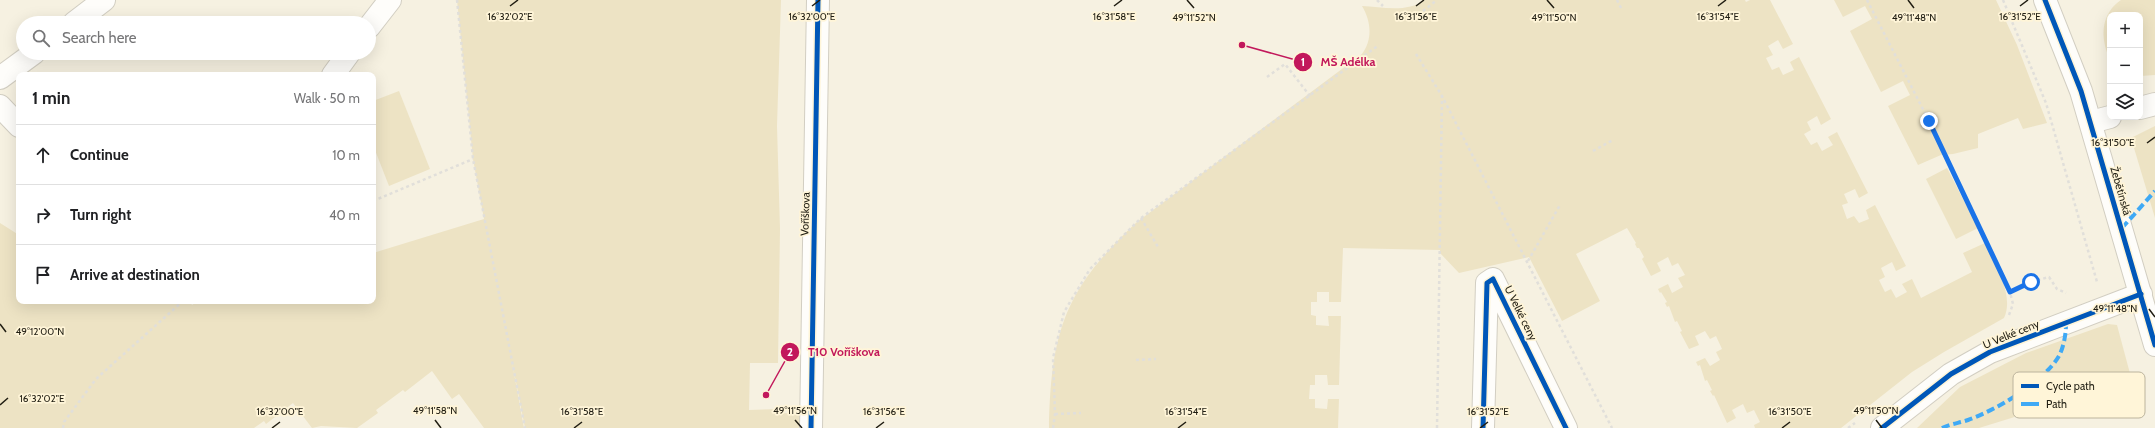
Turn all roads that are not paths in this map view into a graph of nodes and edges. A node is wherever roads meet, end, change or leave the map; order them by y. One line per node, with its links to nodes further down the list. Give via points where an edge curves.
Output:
1 (104, 0): 5 (street)
2 (390, 0): 6 (street)
3 (818, 0): 18 (street, Voříškova)
4 (2050, 2): 14 (street, Žebětínská, via 2081,92)
5 (83, 16)
6 (376, 18)
7 (24, 60): 10 (street)
8 (344, 60): 9 (street)
9 (335, 72)
10 (0, 78)
11 (2155, 104): 13 (street)
12 (0, 106): 15 (street)
13 (2143, 107)
14 (2100, 120): 16 (street, Žebětínská)
15 (16, 123)
16 (2141, 294): 17 (street, Žebětínská); 21 (street, U Velké ceny, via 1990,352 1952,374)
17 (2155, 345)
18 (811, 428)
19 (1483, 428): 20 (street, U Velké ceny, via 1487,283 1493,279)
20 (1566, 428)
21 (1882, 428)

